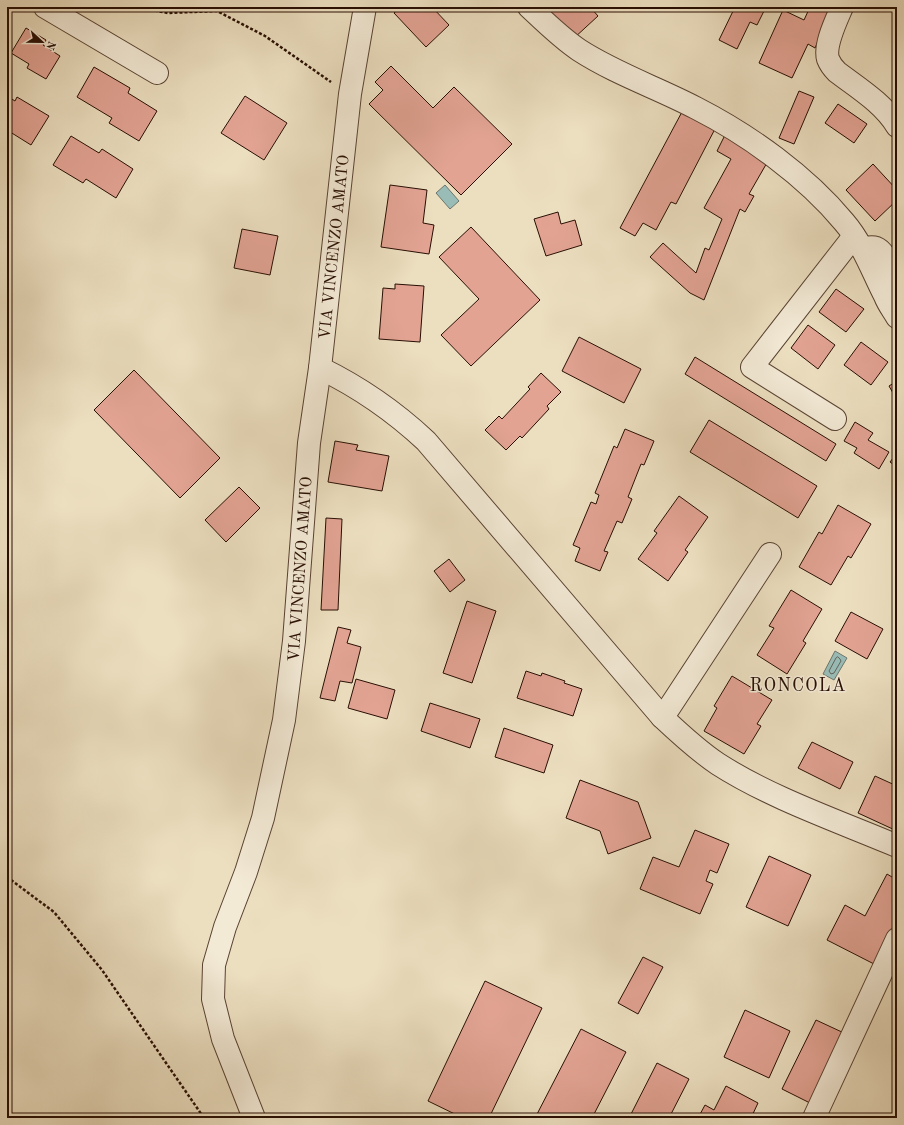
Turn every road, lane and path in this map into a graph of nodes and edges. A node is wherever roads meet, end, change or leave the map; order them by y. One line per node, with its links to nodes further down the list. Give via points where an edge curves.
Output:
1 (45, 7): 6 (street)
2 (135, 7): 7 (path, via 168,13 217,11 265,36)
3 (365, 7): 7 (street, VIA VINCENZO AMATO)
4 (529, 7): 9 (street, via 565,40 593,59 697,108 759,147 816,192 844,221)
5 (842, 7): 8 (street, via 830,38 828,59 837,72 880,106)
6 (157, 73)
7 (350, 94): 12 (street, VIA VINCENZO AMATO)
8 (897, 126)
9 (859, 243): 10 (street, via 874,246 882,252); 11 (street); 13 (street, via 752,367)
10 (897, 282)
11 (897, 317)
12 (320, 368): 15 (street, via 392,411 431,446); 20 (street, VIA VINCENZO AMATO, via 307,460 294,641 283,725 263,818 214,965 213,999 223,1039)
13 (835, 419)
14 (770, 554): 15 (street)
15 (662, 717): 16 (street, via 709,758 737,776)
16 (897, 846)
17 (7, 877): 19 (path, via 54,912 102,970)
18 (897, 940): 21 (street)
19 (204, 1118)
20 (254, 1118)
21 (814, 1118)

